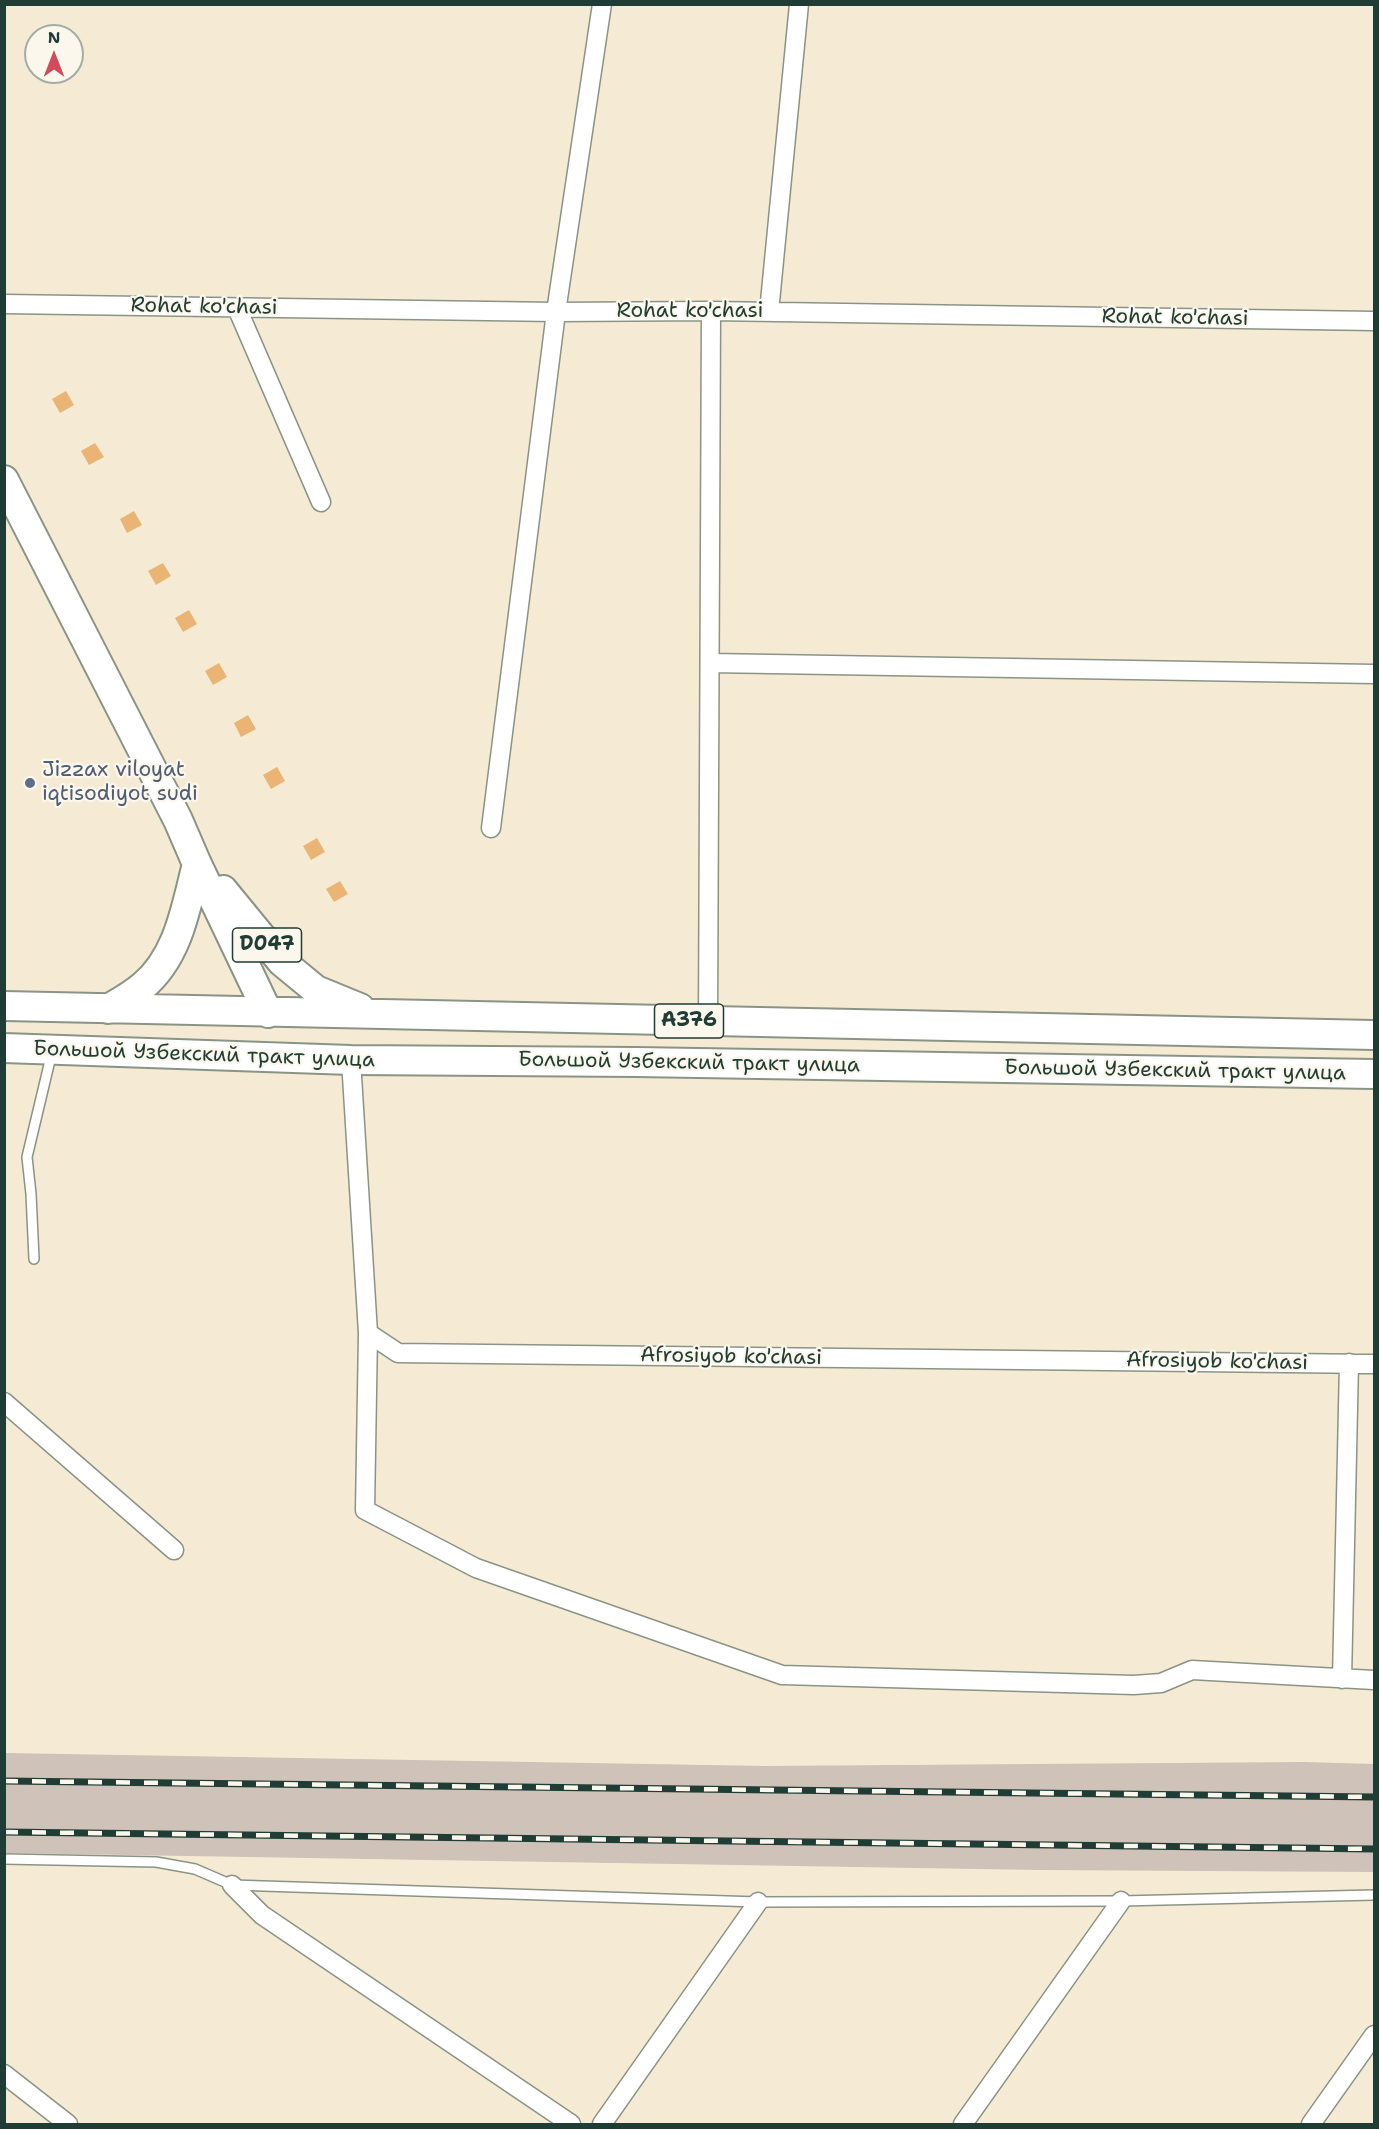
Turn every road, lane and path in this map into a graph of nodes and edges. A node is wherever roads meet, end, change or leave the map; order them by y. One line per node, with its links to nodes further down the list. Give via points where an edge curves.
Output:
1 (602, 4): 6 (street)
2 (799, 4): 7 (street)
3 (4, 304): 4 (street, Rohat ko'chasi)
4 (237, 308): 6 (street, Rohat ko'chasi); 10 (street)
5 (711, 311): 6 (street, Rohat ko'chasi); 7 (street, Rohat ko'chasi); 11 (street)
6 (556, 312): 13 (street)
7 (769, 312): 8 (street, Rohat ko'chasi)
8 (1374, 321)
9 (4, 480): 14 (main road, D047)
10 (321, 502)
11 (710, 663): 12 (street); 19 (street)
12 (1374, 674)
13 (491, 828)
14 (192, 853): 16 (main road, via 182,924 165,961 144,986); 17 (main road, D047); 18 (main road, D047, via 282,962 316,990)
15 (4, 1006): 16 (main road, Большой Узбекский тракт улица / A376)
16 (108, 1010): 17 (main road, Большой Узбекский тракт улица / A376)
17 (268, 1012): 18 (main road, Большой Узбекский тракт улица / A376)
18 (375, 1015): 19 (main road, Большой Узбекский тракт улица / A376)
19 (708, 1021): 20 (main road, Большой Узбекский тракт улица / A376)
20 (1374, 1035)
21 (4, 1048): 22 (main road, Большой Узбекский тракт улица)
22 (53, 1050): 23 (main road, Большой Узбекский тракт улица); 25 (lane, via 27,1157)
23 (351, 1060): 24 (main road, Большой Узбекский тракт улица); 26 (street)
24 (1374, 1074)
25 (34, 1259)
26 (368, 1333): 27 (street, Afrosiyob ko'chasi, via 398,1353); 31 (street, via 365,1510 486,1572 782,1675 1134,1685 1161,1683 1192,1670)
27 (1349, 1363): 28 (street, Afrosiyob ko'chasi); 31 (street)
28 (1374, 1364)
29 (4, 1402): 30 (street)
30 (174, 1550)
31 (1342, 1678): 32 (street)
32 (1374, 1680)
33 (4, 1859): 34 (lane, via 156,1862 195,1869)
34 (232, 1885): 37 (lane); 41 (street, via 262,1915)
35 (1374, 1895): 36 (lane)
36 (1121, 1901): 37 (lane); 43 (street)
37 (758, 1902): 42 (street)
38 (1374, 2035): 44 (street)
39 (4, 2074): 40 (street)
40 (68, 2124)
41 (571, 2124)
42 (602, 2124)
43 (963, 2124)
44 (1311, 2124)

